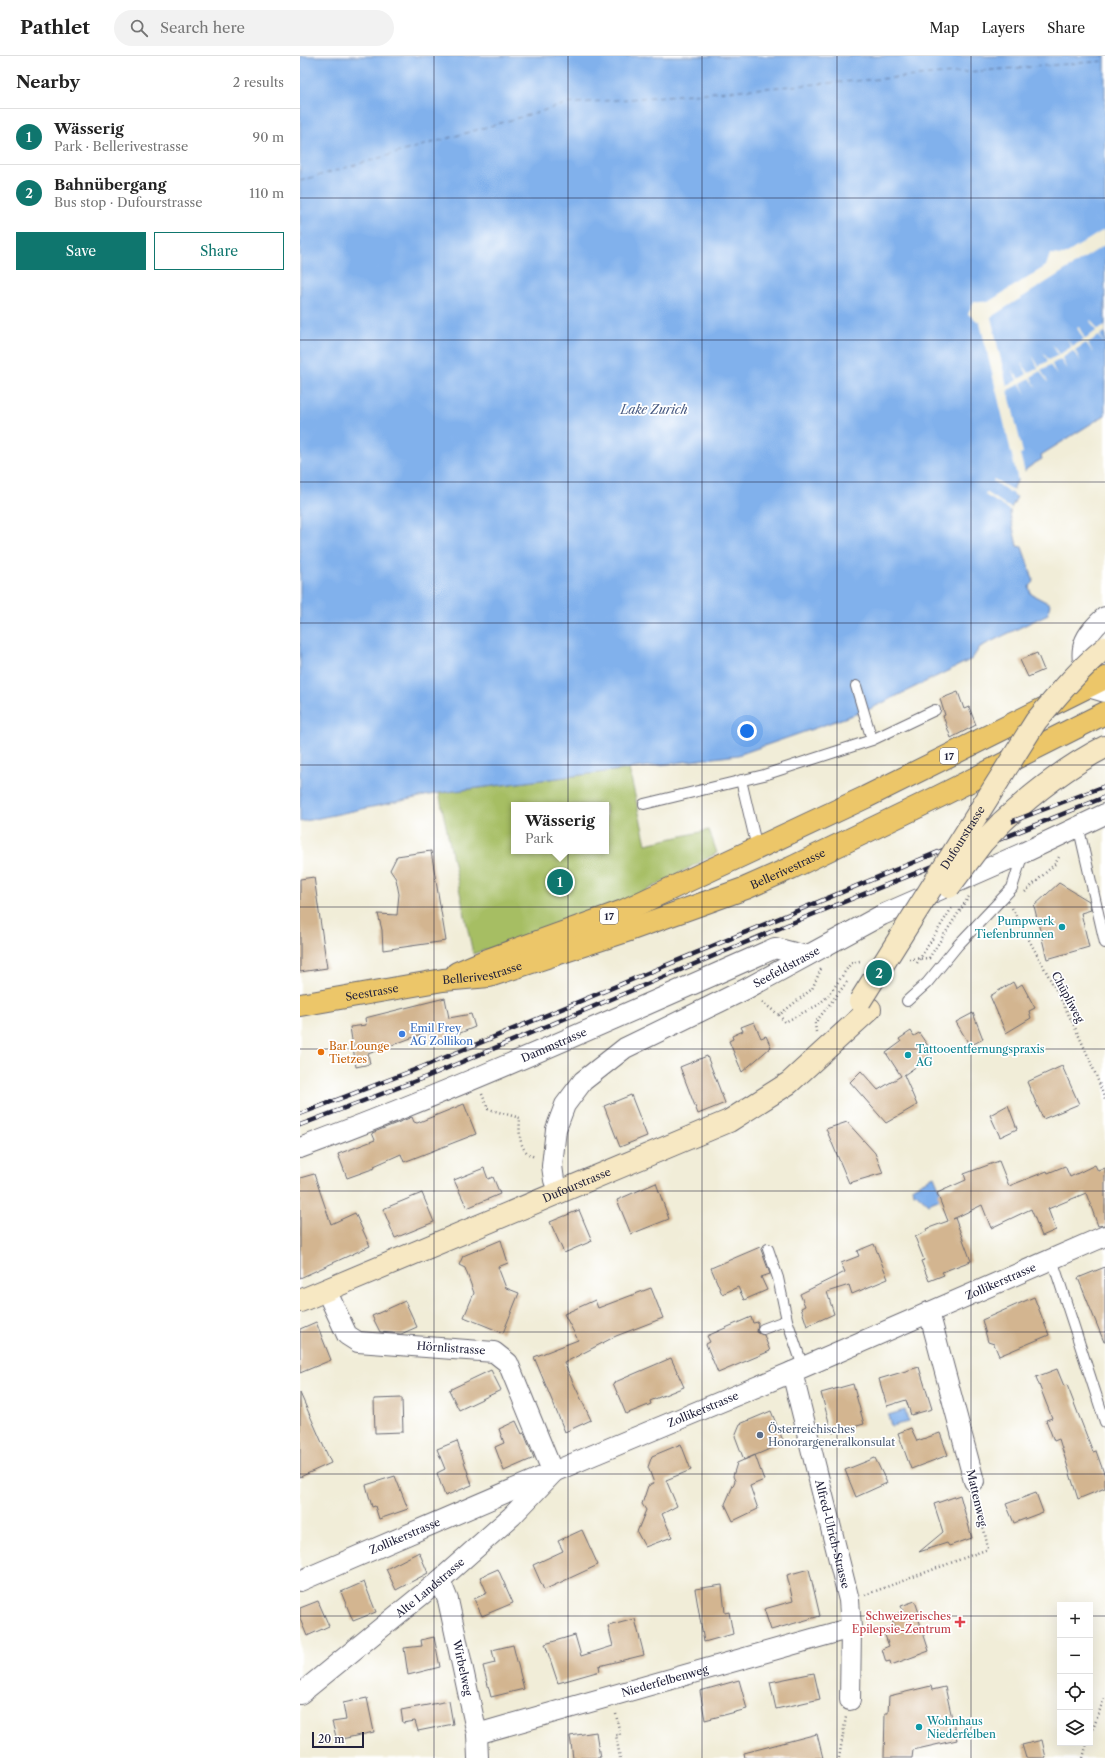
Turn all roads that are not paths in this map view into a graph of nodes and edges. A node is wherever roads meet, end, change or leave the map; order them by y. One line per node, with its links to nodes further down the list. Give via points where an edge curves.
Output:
1 (1105, 617): 4 (street, Bellerivestrasse, via 1091,630 1083,645 1082,660)
2 (1105, 648): 20 (main road, Dufourstrasse, bridge, via 1067,685 1036,722 1002,773)
3 (856, 686): 7 (lane)
4 (1099, 686): 13 (main road, Bellerivestrasse / 17)
5 (935, 710): 7 (lane)
6 (1102, 717): 17 (main road, Bellerivestrasse / 17, via 746,888 489,976)
7 (872, 740): 9 (lane)
8 (1105, 747): 20 (main road, Dufourstrasse, bridge, via 1059,774 1028,797 982,843)
9 (741, 780): 10 (lane); 13 (lane)
10 (644, 804)
11 (1105, 814): 12 (street, Seefeldstrasse)
12 (1078, 825): 14 (street, Seefeldstrasse); 15 (lane)
13 (757, 848): 17 (main road, Bellerivestrasse / 17, via 623,911 485,961)
14 (1023, 853): 16 (street, Seefeldstrasse, via 882,915); 18 (lane, via 1012,888)
15 (1105, 943)
16 (814, 952): 21 (street, Dammstrasse, via 775,948 477,1078); 22 (street, Seefeldstrasse, via 746,989 625,1048 583,1081 566,1105 556,1129 552,1166)
17 (443, 980): 19 (main road, Seestrasse / 17)
18 (907, 1002)
19 (300, 1005)
20 (865, 1005): 22 (main road, Dufourstrasse, via 836,1039 789,1082 729,1120)
21 (300, 1148)
22 (559, 1193): 26 (main road, Dufourstrasse)
23 (1105, 1236): 25 (street, Zollikerstrasse)
24 (768, 1249): 29 (lane, via 778,1278)
25 (1052, 1259): 28 (street, Zollikerstrasse); 32 (lane)
26 (326, 1290): 27 (main road, Dufourstrasse); 33 (street, Hörnlistrasse, via 347,1335 358,1342 494,1352 508,1363)
27 (300, 1302)
28 (928, 1312): 31 (street, Zollikerstrasse); 34 (street, Mattenweg)
29 (787, 1320): 30 (lane); 31 (lane)
30 (763, 1329)
31 (798, 1370): 33 (street, Zollikerstrasse); 37 (street, Alfred-Ulrich-Strasse, via 849,1600)
32 (1105, 1422)
33 (553, 1473): 35 (street, Zollikerstrasse); 36 (street, Alte Landstrasse, via 512,1516)
34 (974, 1481)
35 (300, 1580)
36 (440, 1580): 38 (street, Alte Landstrasse); 40 (street, Wirbelweg, via 448,1600)
37 (851, 1628): 39 (street, Alfred-Ulrich-Strasse); 40 (street, Niederfelbenweg)
38 (300, 1694)
39 (850, 1700)
40 (477, 1734): 41 (street, Wirbelweg)
41 (478, 1758)

